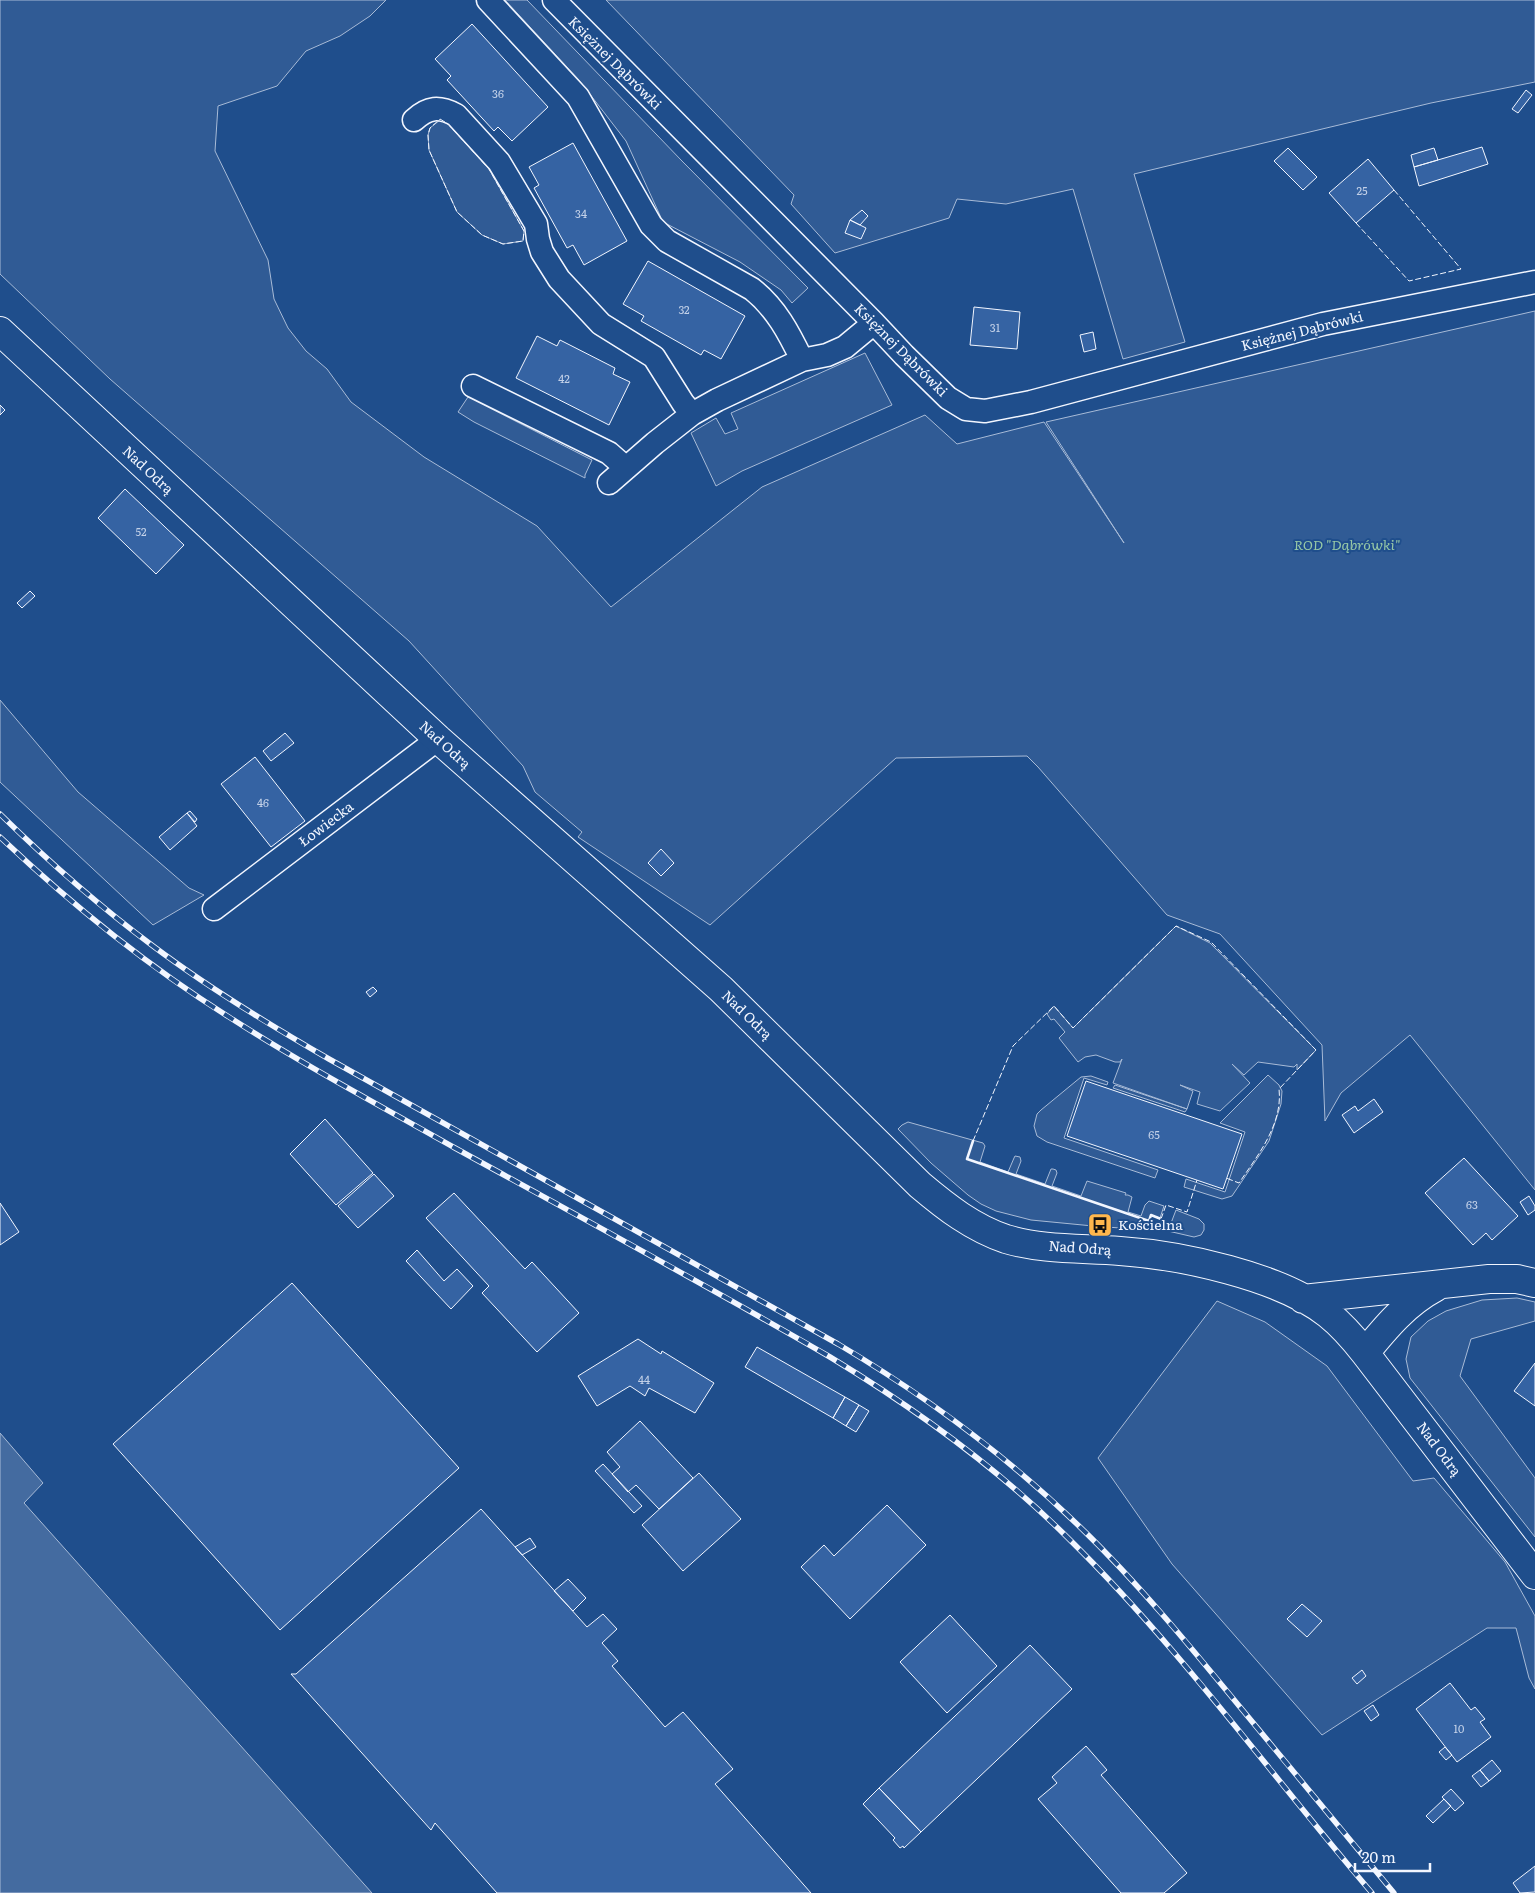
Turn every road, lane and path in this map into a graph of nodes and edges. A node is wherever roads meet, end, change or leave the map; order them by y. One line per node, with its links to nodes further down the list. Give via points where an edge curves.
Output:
1 (488, 0): 7 (street, via 578,97 657,232 760,295 779,317)
2 (554, 0): 5 (street, Księżnej Dąbrówki)
3 (414, 120): 9 (street, via 434,108 456,114 499,162 536,224 542,252 559,280 601,324 654,358)
4 (1535, 282): 5 (street, Księżnej Dąbrówki, via 1323,324 1030,402 984,411 966,409 948,398)
5 (874, 323): 7 (street, via 845,347)
6 (0, 331): 12 (street, Nad Odrą)
7 (802, 360): 9 (street)
8 (473, 386): 10 (street, via 609,453)
9 (692, 414): 10 (street)
10 (626, 468): 11 (street)
11 (609, 483)
12 (438, 739): 13 (street, Łowiecka); 16 (street, Nad Odrą, via 721,990 920,1184 961,1217 994,1234 1025,1244 1144,1253 1189,1260 1263,1281)
13 (214, 909)
14 (1447, 1283): 15 (street, via 1506,1278); 16 (street); 17 (street, via 1410,1304)
15 (1535, 1283)
16 (1303, 1298): 17 (street, Nad Odrą, via 1328,1314)
17 (1365, 1353): 18 (street, Nad Odrą)
18 (1535, 1575)

